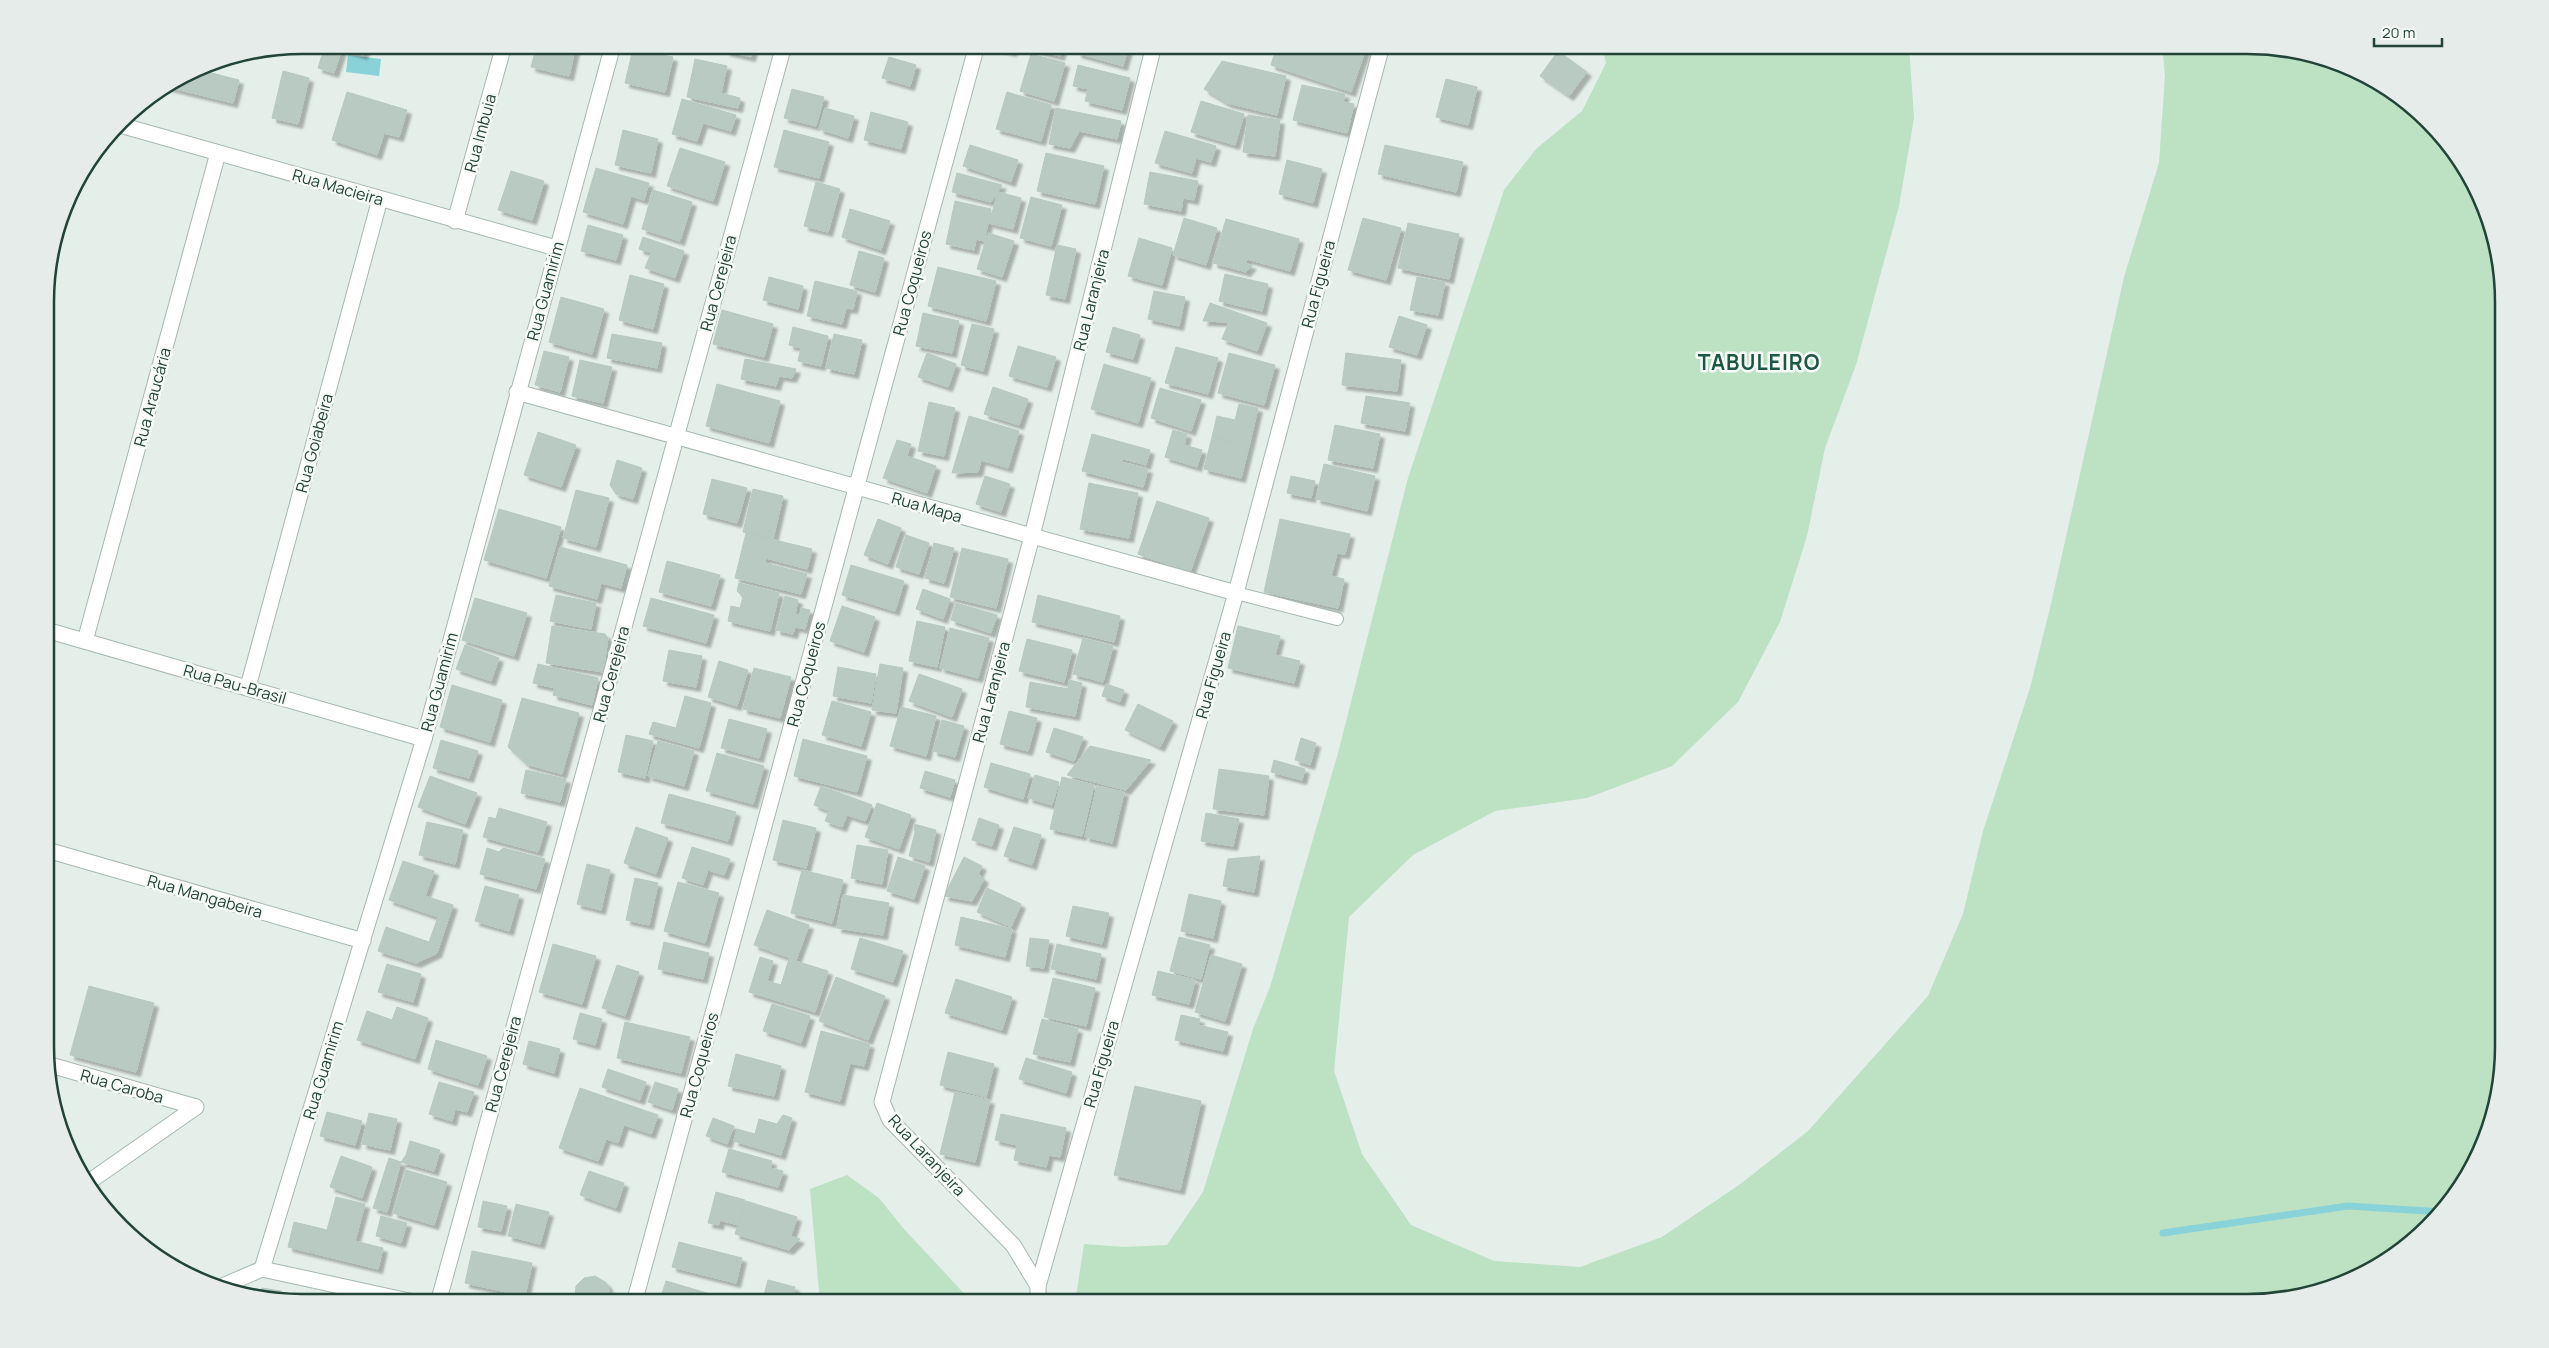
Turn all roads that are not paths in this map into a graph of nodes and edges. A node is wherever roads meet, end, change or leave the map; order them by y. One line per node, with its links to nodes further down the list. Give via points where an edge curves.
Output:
1 (501, 54): 10 (street, Rua Imbuia)
2 (610, 54): 11 (street, Rua Guamirim)
3 (782, 54): 13 (street, Rua Cerejeira)
4 (975, 54): 14 (street, Rua Coqueiros)
5 (1152, 54): 15 (street, Rua Laranjeira)
6 (1380, 54): 16 (street, Rua Figueira)
7 (125, 127): 8 (street, Rua Macieira)
8 (218, 153): 9 (street, Rua Macieira); 19 (street, Rua Araucária)
9 (380, 199): 10 (street, Rua Macieira); 20 (street, Rua Goiabeira)
10 (455, 221): 11 (street, Rua Macieira)
11 (556, 248): 12 (street, Rua Guamirim)
12 (518, 392): 13 (street, Rua Mapa); 21 (street, Rua Guamirim)
13 (676, 437): 14 (street, Rua Mapa); 30 (street, Rua Cerejeira)
14 (857, 487): 15 (street, Rua Mapa); 31 (street, Rua Coqueiros)
15 (1032, 536): 16 (street, Rua Mapa); 28 (street, Rua Laranjeira, via 882,1102 890,1120 1013,1245)
16 (1236, 593): 17 (lane, Rua Mapa); 28 (street, Rua Figueira)
17 (1337, 619)
18 (54, 632): 19 (street, Rua Pau-Brasil)
19 (85, 641): 20 (street, Rua Pau-Brasil)
20 (248, 687): 21 (street, Rua Pau-Brasil)
21 (424, 739): 23 (street, Rua Guamirim)
22 (54, 852): 23 (street, Rua Mangabeira)
23 (364, 942): 26 (street, Rua Guamirim)
24 (54, 1066): 25 (street, Rua Caroba, via 196,1107)
25 (93, 1179)
26 (262, 1269): 27 (street); 29 (street)
27 (229, 1283)
28 (1038, 1286): 32 (street, Rua Figueira)
29 (377, 1294)
30 (440, 1294)
31 (636, 1294)
32 (1038, 1294)

